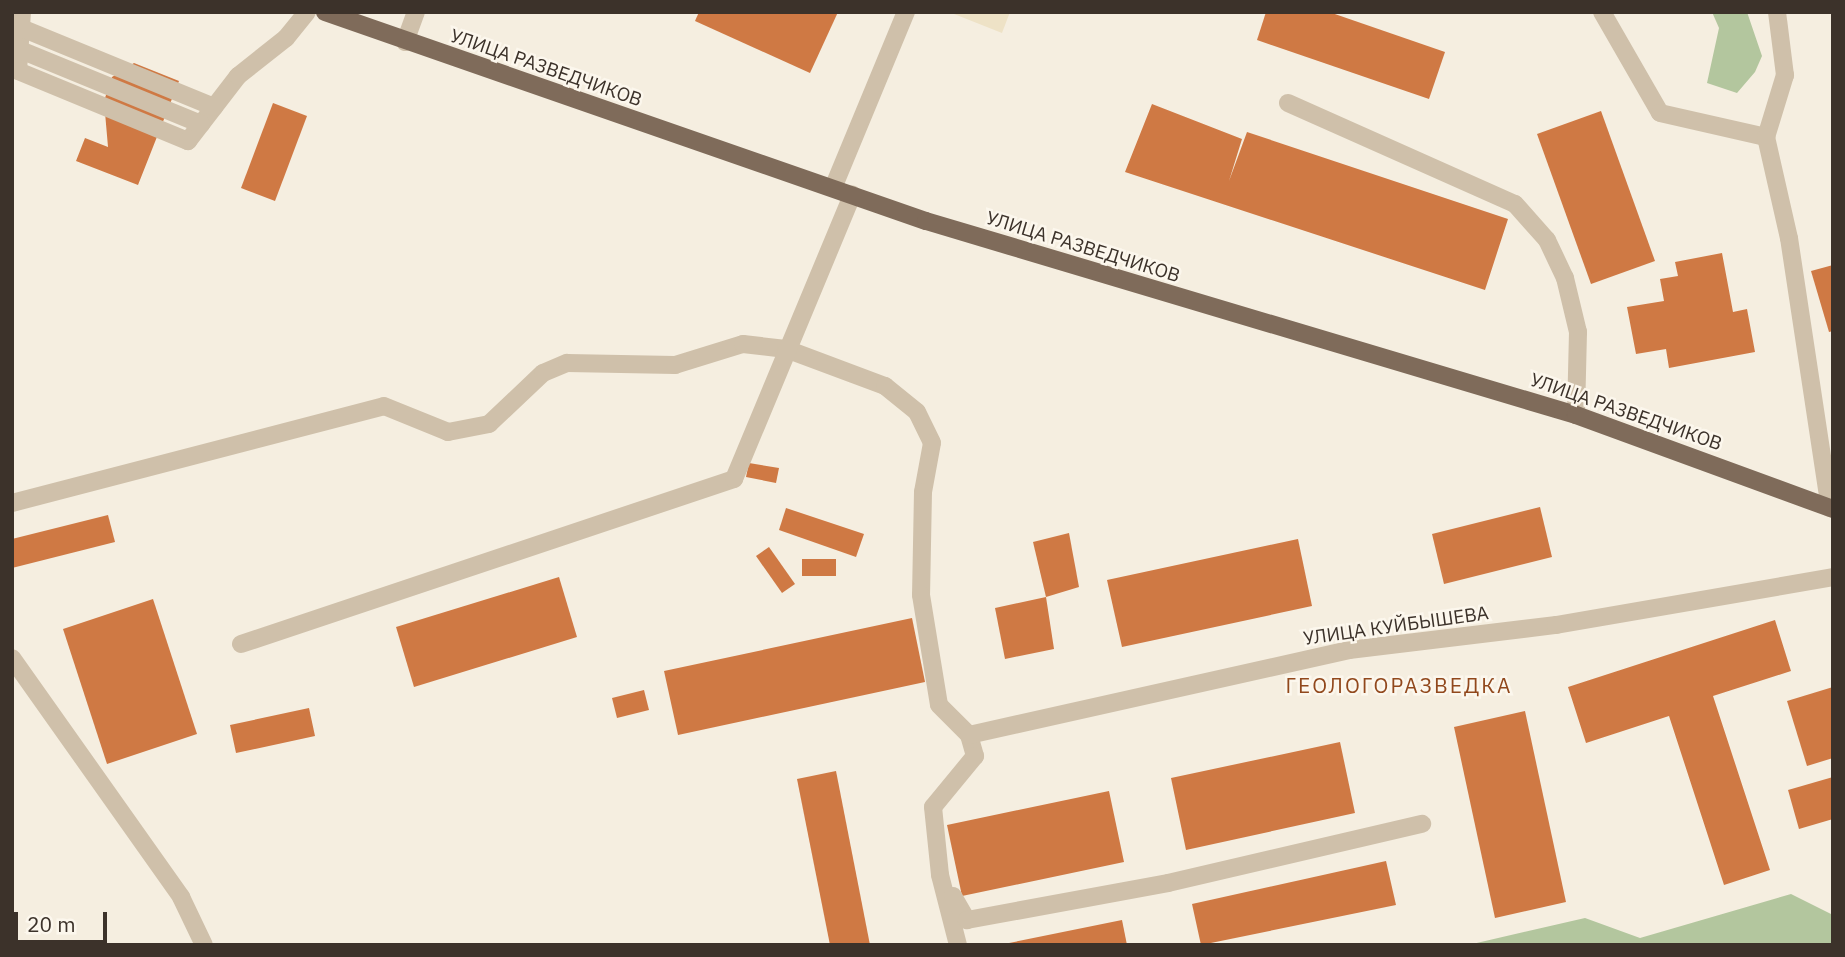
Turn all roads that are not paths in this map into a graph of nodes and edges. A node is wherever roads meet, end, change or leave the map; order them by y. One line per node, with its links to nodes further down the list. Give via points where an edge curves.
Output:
1 (307, 12): 10 (street, via 286,38 238,76)
2 (325, 12): 8 (main road, УЛИЦА РАЗВЕДЧИКОВ)
3 (416, 12): 8 (street)
4 (906, 12): 12 (street)
5 (1602, 12): 11 (street, via 1660,113)
6 (1777, 12): 11 (street, via 1785,75)
7 (20, 20): 10 (street); 10 (street, via 18,71 79,99 187,141)
8 (405, 41): 12 (main road, УЛИЦА РАЗВЕДЧИКОВ)
9 (1288, 103): 15 (street, via 1516,204 1548,240 1565,278 1578,332)
10 (214, 107)
11 (1766, 137): 17 (street, via 1789,238)
12 (833, 188): 13 (main road, УЛИЦА РАЗВЕДЧИКОВ)
13 (852, 195): 14 (street); 15 (main road, УЛИЦА РАЗВЕДЧИКОВ, via 1092,273)
14 (786, 349): 16 (street, via 743,344 675,365 567,363 543,373 489,424 448,432 384,406); 19 (street, via 734,479); 21 (street, via 885,386 917,412 932,443 923,492 921,595 939,705)
15 (1576, 415): 17 (main road, УЛИЦА РАЗВЕДЧИКОВ)
16 (12, 503)
17 (1831, 508)
18 (1833, 577): 21 (street, УЛИЦА КУЙБЫШЕВА, via 1556,625 1349,650)
19 (241, 644)
20 (12, 658): 24 (street, via 181,897)
21 (969, 735): 23 (street, via 975,756 933,807)
22 (1422, 824): 23 (street, via 1168,883 967,920)
23 (940, 875): 25 (street)
24 (204, 945)
25 (958, 945)

